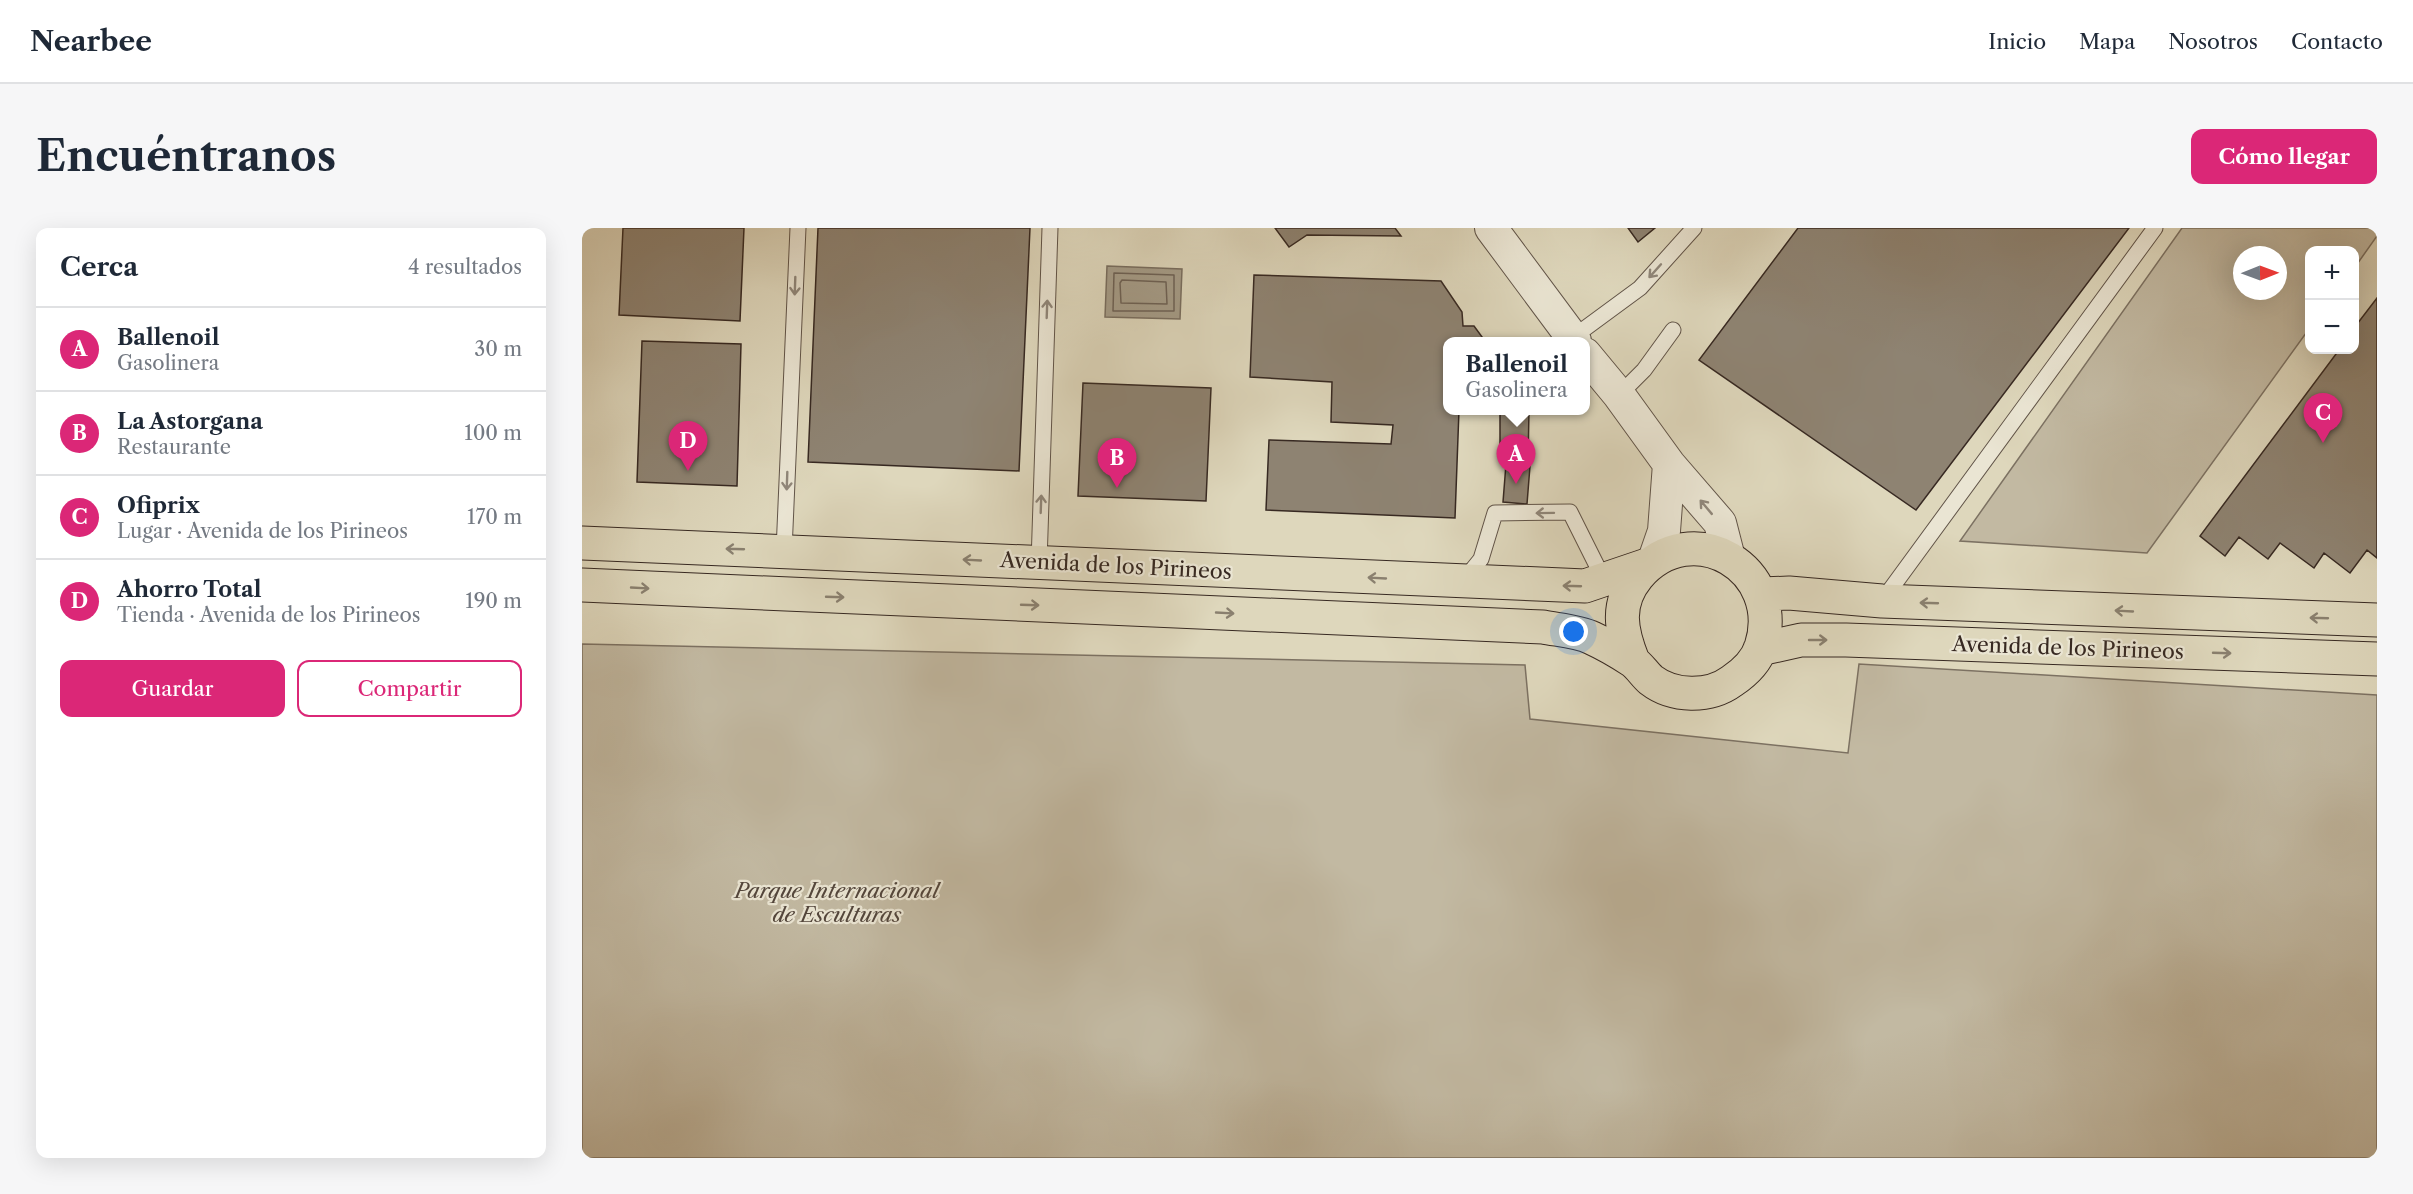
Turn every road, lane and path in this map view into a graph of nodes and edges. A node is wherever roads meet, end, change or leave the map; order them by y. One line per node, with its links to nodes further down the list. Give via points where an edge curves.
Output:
1 (798, 228): 13 (lane, one-way to 13)
2 (1050, 228): 16 (lane, one-way to 2)
3 (1491, 228): 7 (street)
4 (1694, 228): 8 (lane, one-way to 8, via 1640,288)
5 (2155, 228): 21 (lane)
6 (1673, 330): 10 (lane, via 1644,370)
7 (1572, 337)
8 (1585, 337)
9 (1590, 360): 10 (street)
10 (1619, 395): 11 (street)
11 (1669, 464): 14 (street, one-way to 11, via 1720,523); 15 (street, via 1664,531)
12 (582, 543): 13 (main road, Avenida de los Pirineos, one-way to 12)
13 (784, 551): 16 (main road, Avenida de los Pirineos, one-way to 13)
14 (1730, 558): 15 (main road, via 1706,549 1687,549); 20 (main road, via 1748,573)
15 (1651, 562): 17 (main road, Avenida de los Pirineos); 25 (main road, via 1630,585 1622,610 1623,637)
16 (1039, 563): 18 (main road, Avenida de los Pirineos, one-way to 16)
17 (1604, 580): 18 (main road, Avenida de los Pirineos, one-way to 18, via 1585,586); 18 (lane, one-way to 18, via 1570,512 1495,513 1481,559)
18 (1463, 581)
19 (582, 585): 25 (main road, Avenida de los Pirineos, one-way to 25, via 1543,627 1589,636)
20 (1761, 594): 21 (main road, Avenida de los Pirineos); 23 (main road, via 1766,622)
21 (1882, 601): 22 (main road, Avenida de los Pirineos, one-way to 21)
22 (2377, 620)
23 (1760, 649): 24 (main road, Avenida de los Pirineos, one-way to 24, via 1801,640 1846,640); 25 (main road, via 1746,671 1725,686 1701,694 1675,691 1659,684)
24 (2377, 659)
25 (1633, 662)

